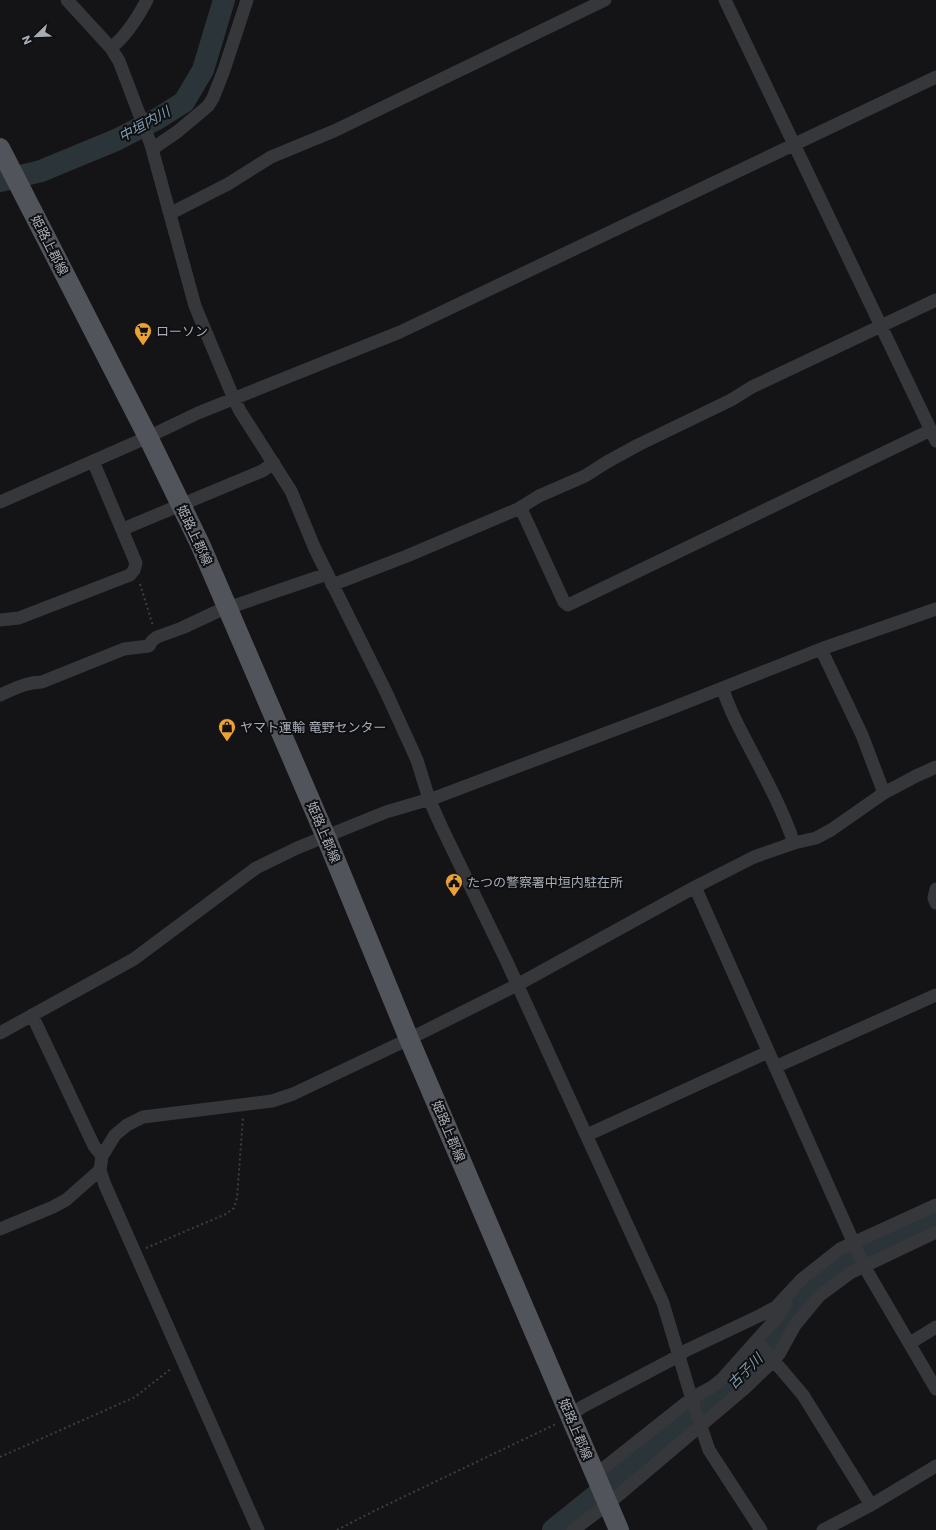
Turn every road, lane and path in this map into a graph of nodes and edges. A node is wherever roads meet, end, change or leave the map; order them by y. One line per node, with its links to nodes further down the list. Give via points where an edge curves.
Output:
1 (67, 0): 6 (street)
2 (146, 0): 6 (street, via 119,42)
3 (247, 0): 9 (street, via 224,70 208,106 177,132)
4 (605, 0): 11 (street, via 334,132 271,157 228,184)
5 (725, 0): 8 (street)
6 (111, 48): 9 (street, via 119,61)
7 (936, 77): 8 (street)
8 (794, 144): 13 (street); 14 (street, via 400,332)
9 (151, 147): 11 (street)
10 (2, 152): 16 (main road, 姫路上郡線)
11 (169, 212): 14 (street, via 195,306)
12 (936, 300): 13 (street)
13 (881, 327): 15 (street); 21 (street, via 752,387)
14 (234, 399): 16 (street); 18 (street)
15 (934, 435): 21 (street, via 568,605 564,602 523,513)
16 (148, 437): 17 (street); 20 (main road, 姫路上郡線)
17 (93, 461): 19 (street); 22 (street)
18 (274, 463): 20 (street, via 262,471); 24 (street, via 291,491)
19 (0, 502)
20 (181, 505): 22 (street); 25 (main road, 姫路上郡線)
21 (518, 509): 24 (street, via 408,556)
22 (123, 529): 23 (street, via 136,563)
23 (134, 570): 27 (street, via 130,575 19,618); 28 (path)
24 (330, 580): 25 (street); 34 (street, via 417,760)
25 (228, 608): 28 (street); 35 (main road, 姫路上郡線)
26 (936, 609): 29 (street)
27 (0, 620)
28 (157, 637): 31 (street, via 149,646 124,649 42,682 26,684)
29 (821, 649): 30 (street); 33 (street, via 862,735)
30 (722, 688): 34 (street); 36 (street, via 734,718 768,782)
31 (0, 695)
32 (936, 767): 33 (street)
33 (884, 793): 36 (street, via 816,838)
34 (429, 799): 35 (street, via 386,812); 40 (street)
35 (326, 837): 42 (street, via 256,868 134,959); 44 (main road, 姫路上郡線)
36 (794, 843): 37 (street, via 754,857)
37 (695, 887): 40 (street); 45 (street)
38 (936, 889): 39 (street)
39 (936, 903)
40 (517, 985): 44 (street); 48 (street)
41 (936, 995): 46 (street)
42 (32, 1015): 43 (street); 49 (street, via 94,1146)
43 (0, 1033)
44 (409, 1038): 47 (street, via 293,1094 272,1101); 66 (main road, 姫路上郡線)
45 (768, 1052): 46 (street); 48 (street)
46 (775, 1067): 54 (street)
47 (244, 1105): 49 (street, via 143,1118 127,1125 115,1135); 55 (path, via 237,1198 234,1208 226,1214)
48 (587, 1136): 61 (street, via 663,1303)
49 (102, 1156): 50 (street)
50 (100, 1170): 52 (street, via 66,1200); 55 (street)
51 (936, 1205): 54 (street)
52 (0, 1229)
53 (936, 1232): 56 (street)
54 (855, 1245): 56 (street); 57 (street, via 840,1249 802,1279)
55 (136, 1252): 63 (street)
56 (863, 1264): 60 (street); 62 (street, via 819,1296 795,1325 779,1354)
57 (784, 1299): 59 (street, via 786,1304 780,1314); 61 (street, via 776,1307)
58 (936, 1327): 60 (street)
59 (758, 1342): 62 (street); 65 (street, via 722,1379)
60 (910, 1343): 64 (street)
61 (678, 1356): 65 (street); 66 (street)
62 (772, 1359): 67 (street, via 746,1388); 71 (street, via 803,1395)
63 (183, 1362): 68 (path, via 175,1365 135,1397); 72 (street)
64 (936, 1389)
65 (693, 1401): 67 (street); 70 (street)
66 (571, 1415): 70 (main road, 姫路上郡線); 73 (path)
67 (700, 1424): 70 (street); 76 (street, via 709,1450)
68 (0, 1457)
69 (936, 1466): 71 (street)
70 (601, 1489): 74 (street); 75 (main road, 姫路上郡線)
71 (871, 1504): 77 (street)
72 (258, 1530)
73 (337, 1530)
74 (573, 1530)
75 (619, 1530)
76 (761, 1530)
77 (823, 1530)

